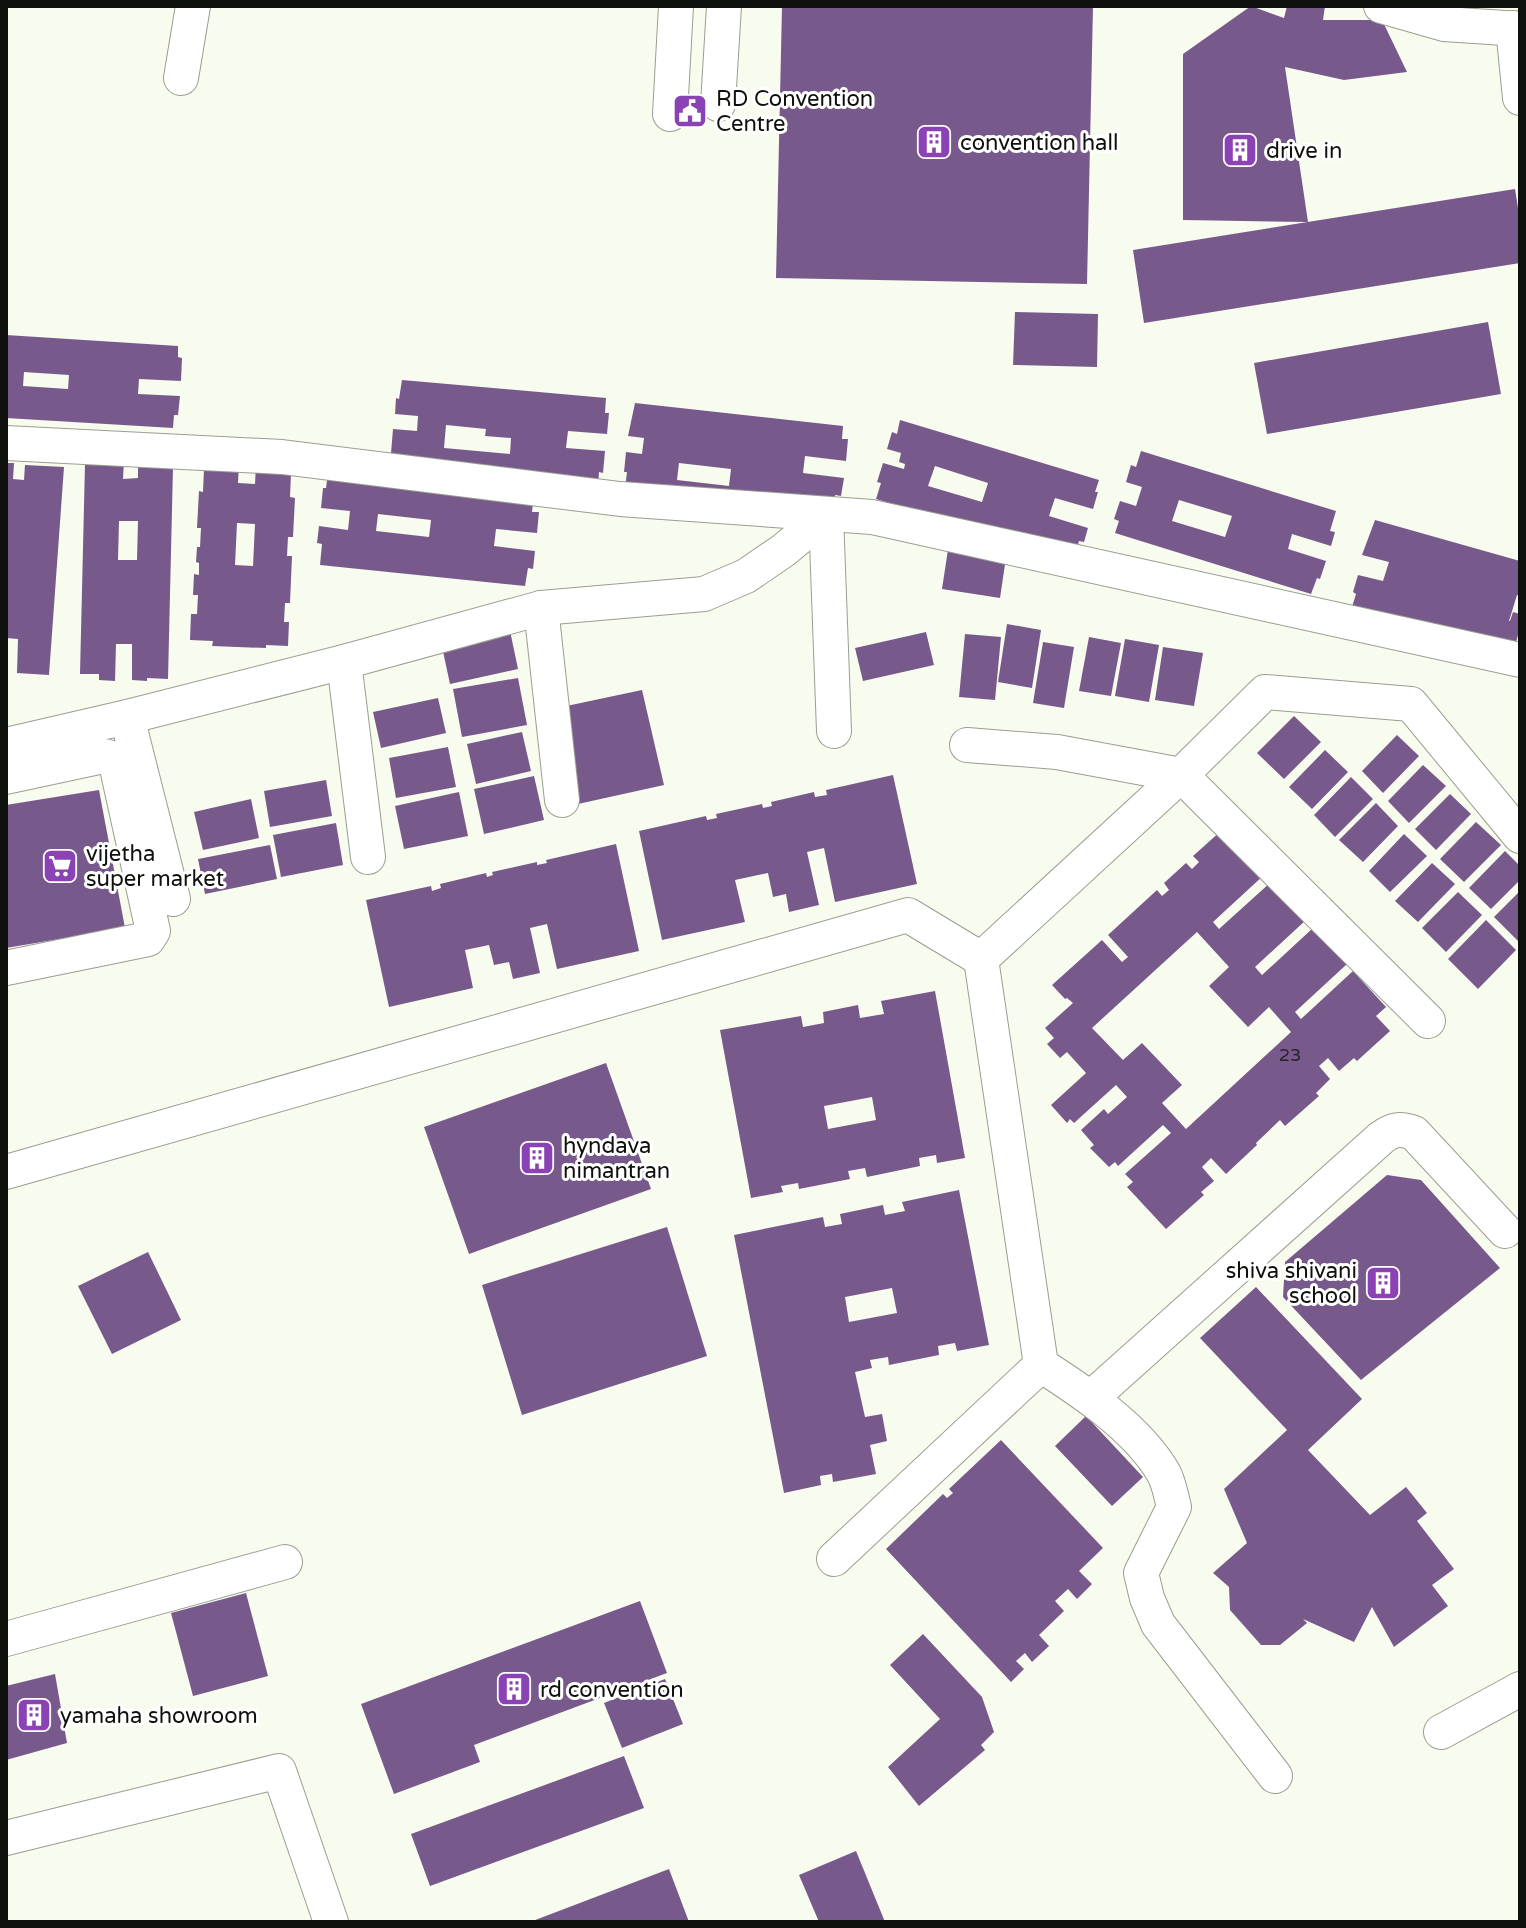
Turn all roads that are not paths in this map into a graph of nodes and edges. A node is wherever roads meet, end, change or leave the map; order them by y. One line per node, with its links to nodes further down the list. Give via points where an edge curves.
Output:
1 (193, 6): 6 (street)
2 (676, 6): 9 (street)
3 (724, 6): 8 (street)
4 (1381, 6): 5 (street, via 1444,24)
5 (1516, 28): 7 (street)
6 (181, 78)
7 (1520, 98)
8 (718, 104)
9 (670, 114)
10 (6, 443): 11 (street, via 282,457 620,499)
11 (826, 515): 12 (street, via 746,576 704,594); 13 (street, via 872,517); 16 (street)
12 (541, 608): 14 (street); 21 (street)
13 (1520, 660)
14 (344, 662): 15 (street); 23 (street)
15 (127, 717): 17 (street); 24 (street)
16 (834, 731)
17 (6, 745)
18 (967, 745): 19 (street, via 1057,752)
19 (1181, 775): 22 (street, via 1265,692 1411,704); 25 (street); 27 (street)
20 (6, 777): 26 (street, via 104,756 115,759 153,931 148,939)
21 (562, 800)
22 (1520, 836)
23 (368, 857)
24 (173, 899)
25 (981, 959): 28 (street, via 908,915); 30 (street)
26 (6, 968)
27 (1428, 1021)
28 (6, 1172)
29 (1505, 1231): 31 (street, via 1414,1133 1392,1130)
30 (1041, 1365): 31 (street); 32 (street)
31 (1091, 1398): 37 (street, via 1146,1448 1165,1474 1174,1507 1141,1573 1158,1624)
32 (834, 1559)
33 (285, 1562): 34 (street)
34 (6, 1639)
35 (1520, 1689): 36 (street)
36 (1441, 1732)
37 (1275, 1776)
38 (6, 1838): 39 (street, via 279,1771)
39 (331, 1922)

